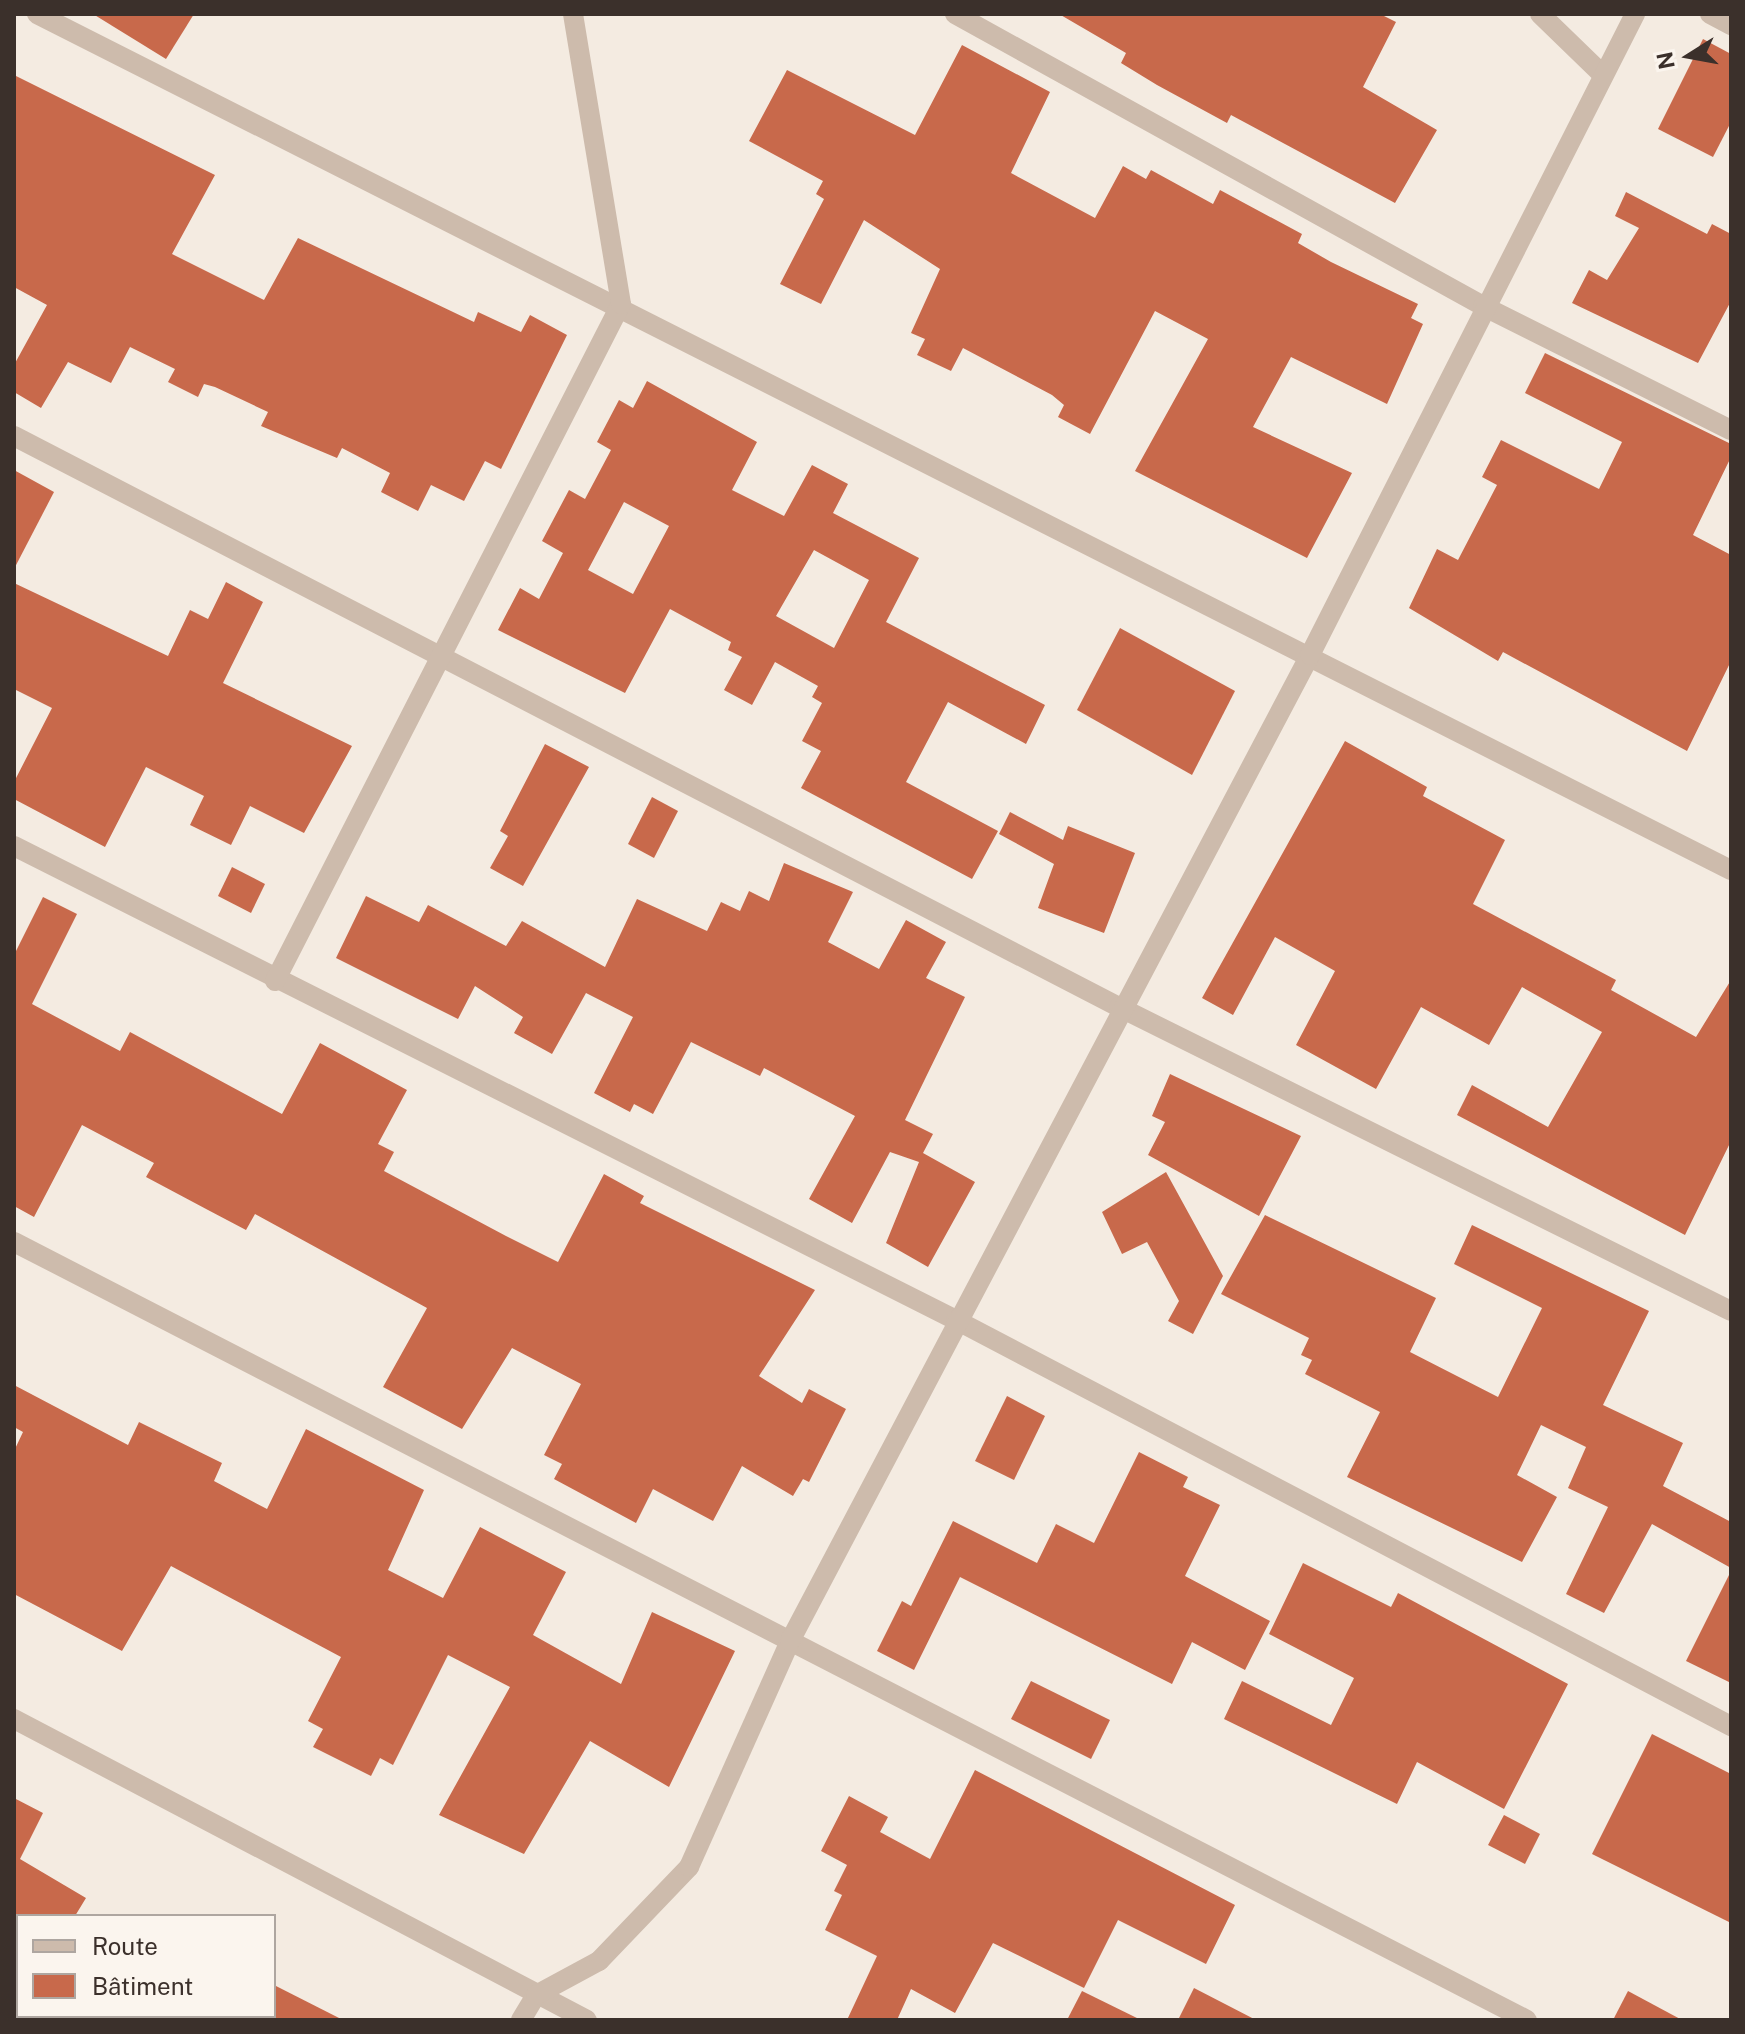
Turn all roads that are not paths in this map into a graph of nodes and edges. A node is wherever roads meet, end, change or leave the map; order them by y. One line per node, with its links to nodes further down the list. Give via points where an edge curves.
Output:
1 (37, 14): 9 (street)
2 (573, 14): 9 (street)
3 (955, 14): 10 (street)
4 (1540, 14): 8 (street)
5 (1635, 14): 8 (street)
6 (1710, 14): 7 (street)
7 (1731, 25)
8 (1603, 75): 10 (street)
9 (621, 304): 13 (street); 14 (street)
10 (1483, 306): 11 (street); 13 (street)
11 (1731, 430)
12 (14, 436): 14 (street)
13 (1310, 655): 16 (street); 18 (street)
14 (442, 658): 17 (street); 18 (street)
15 (14, 846): 17 (street)
16 (1731, 870)
17 (275, 981): 21 (street)
18 (1119, 1007): 20 (street); 21 (street)
19 (14, 1242): 22 (street)
20 (1731, 1311)
21 (956, 1320): 22 (street); 24 (street)
22 (790, 1641): 25 (street, via 689,1867 599,1961); 28 (street)
23 (14, 1719): 25 (street)
24 (1731, 1726)
25 (536, 1995): 26 (street); 27 (street)
26 (521, 2020)
27 (587, 2020)
28 (1527, 2020)

